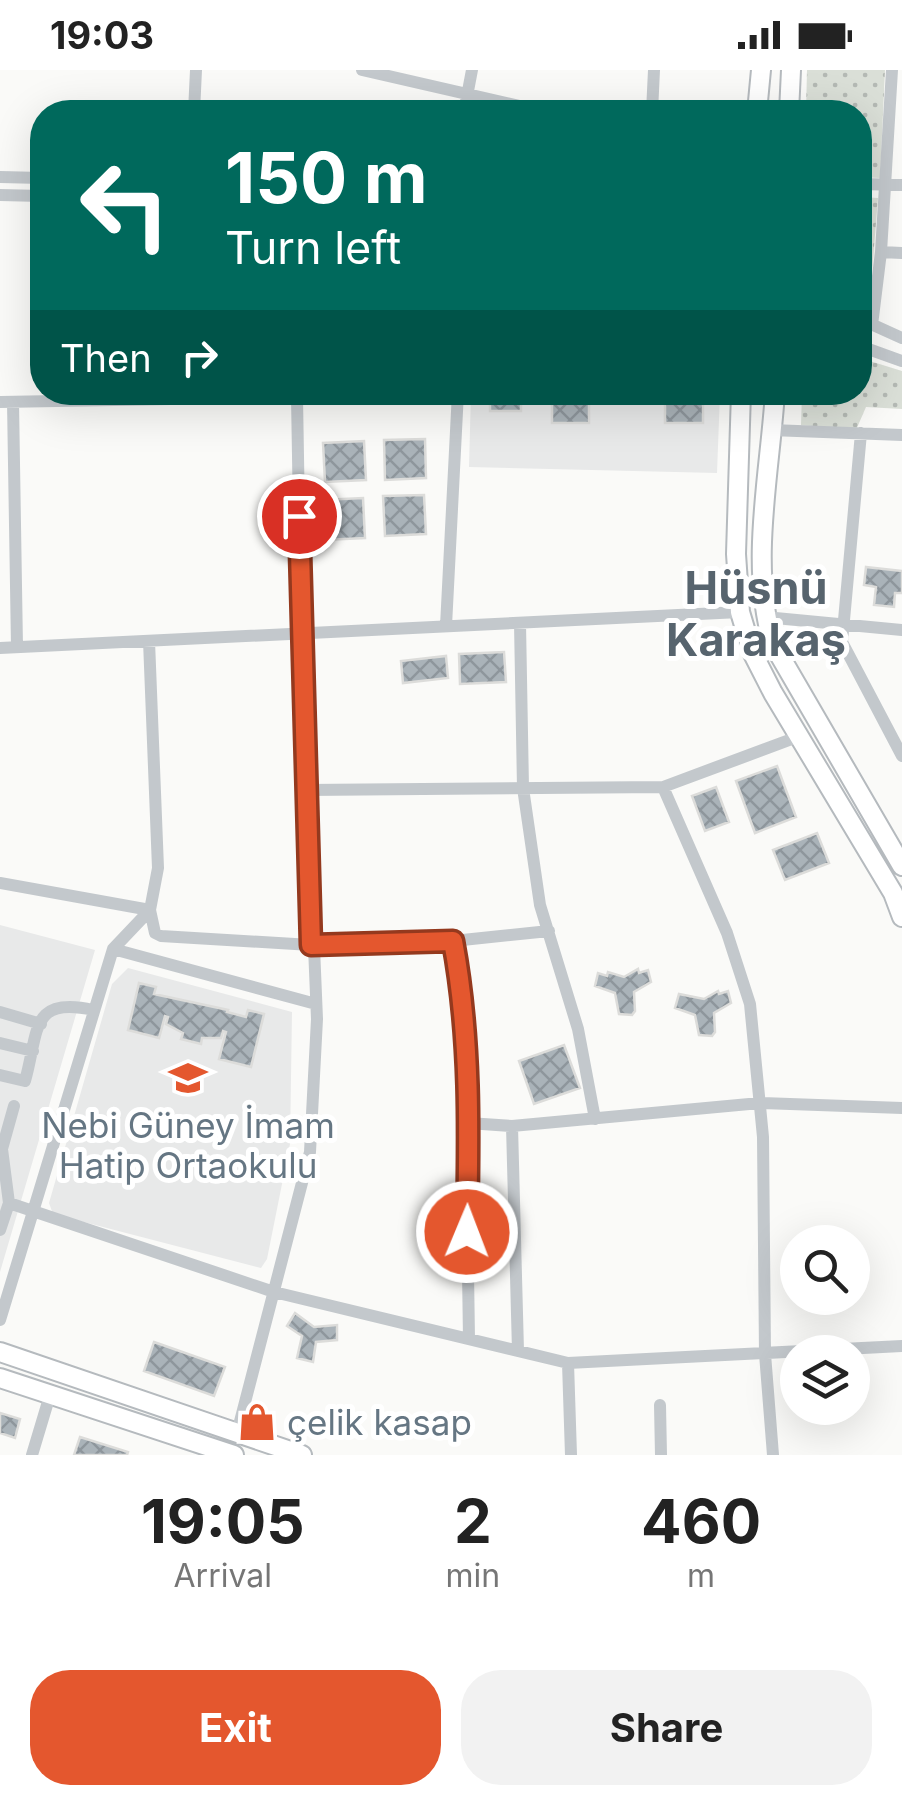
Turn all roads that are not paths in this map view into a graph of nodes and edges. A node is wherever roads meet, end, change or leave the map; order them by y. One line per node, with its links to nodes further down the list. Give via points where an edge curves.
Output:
1 (196, 70): 9 (street)
2 (362, 70): 8 (street)
3 (472, 70): 8 (street)
4 (654, 70): 12 (street)
5 (760, 70): 13 (main road)
6 (792, 70): 14 (main road)
7 (892, 70): 18 (street)
8 (468, 96): 10 (street); 11 (street)
9 (195, 100)
10 (467, 100)
11 (488, 100)
12 (653, 100)
13 (759, 100)
14 (790, 100)
15 (0, 177): 16 (street)
16 (30, 178)
17 (872, 184): 18 (street)
18 (886, 184): 19 (street); 22 (street)
19 (902, 185)
20 (0, 195): 21 (street)
21 (30, 196)
22 (881, 252): 23 (street); 24 (street)
23 (902, 253)
24 (872, 294)
25 (872, 325): 26 (street)
26 (902, 338)
27 (872, 350): 28 (street)
28 (902, 361)
29 (7, 402): 46 (street)
30 (297, 405): 43 (street)
31 (457, 405): 41 (street)
32 (741, 405): 37 (main road)
33 (775, 405): 34 (main road)
34 (772, 430): 35 (street); 38 (main road)
35 (861, 433): 36 (street); 40 (street)
36 (902, 435)
37 (740, 612): 39 (street); 47 (main road, via 752,652)
38 (765, 617): 40 (street); 52 (main road, via 773,644)
39 (520, 623): 41 (street); 50 (street)
40 (843, 624): 42 (street); 48 (street, via 842,642)
41 (446, 626): 43 (street)
42 (902, 630)
43 (300, 634): 44 (street); 51 (street)
44 (149, 641): 46 (street); 54 (street, via 158,868)
45 (0, 648): 46 (street)
46 (17, 648)
47 (800, 736): 49 (street); 55 (main road)
48 (902, 756)
49 (662, 787): 50 (street); 67 (street, via 727,933 750,1004)
50 (524, 788): 51 (street); 56 (street)
51 (306, 790): 58 (street)
52 (902, 866)
53 (0, 883): 54 (street)
54 (150, 910): 58 (street, via 161,936); 59 (street)
55 (902, 918)
56 (548, 931): 57 (street); 70 (street)
57 (453, 941): 58 (street); 71 (street, via 464,1001)
58 (311, 945): 60 (street)
59 (113, 948): 60 (street); 61 (street)
60 (316, 1004): 76 (street, via 310,1152)
61 (93, 1010): 63 (street, via 57,1006); 74 (street)
62 (0, 1012): 63 (street)
63 (41, 1024): 65 (street)
64 (0, 1043): 65 (street)
65 (33, 1051): 66 (street, via 26,1081)
66 (0, 1074)
67 (760, 1103): 69 (street); 70 (street); 82 (street)
68 (14, 1106): 73 (street, via 2,1149)
69 (902, 1108)
70 (596, 1119): 72 (street)
71 (468, 1123): 72 (street); 78 (street)
72 (512, 1126): 80 (street)
73 (9, 1203): 74 (street); 75 (street)
74 (34, 1212): 76 (street); 77 (street)
75 (0, 1230)
76 (274, 1292): 78 (street); 87 (street)
77 (0, 1320)
78 (469, 1339): 80 (street)
79 (902, 1346): 82 (street)
80 (518, 1351): 83 (street)
81 (0, 1352): 87 (main road)
82 (764, 1354): 83 (street); 93 (street)
83 (568, 1363): 91 (street)
84 (0, 1378): 85 (main road)
85 (50, 1396): 88 (main road); 89 (street)
86 (660, 1405): 92 (street)
87 (237, 1433): 90 (main road)
88 (224, 1453)
89 (32, 1455)
90 (302, 1455)
91 (571, 1455)
92 (661, 1455)
93 (773, 1455)

